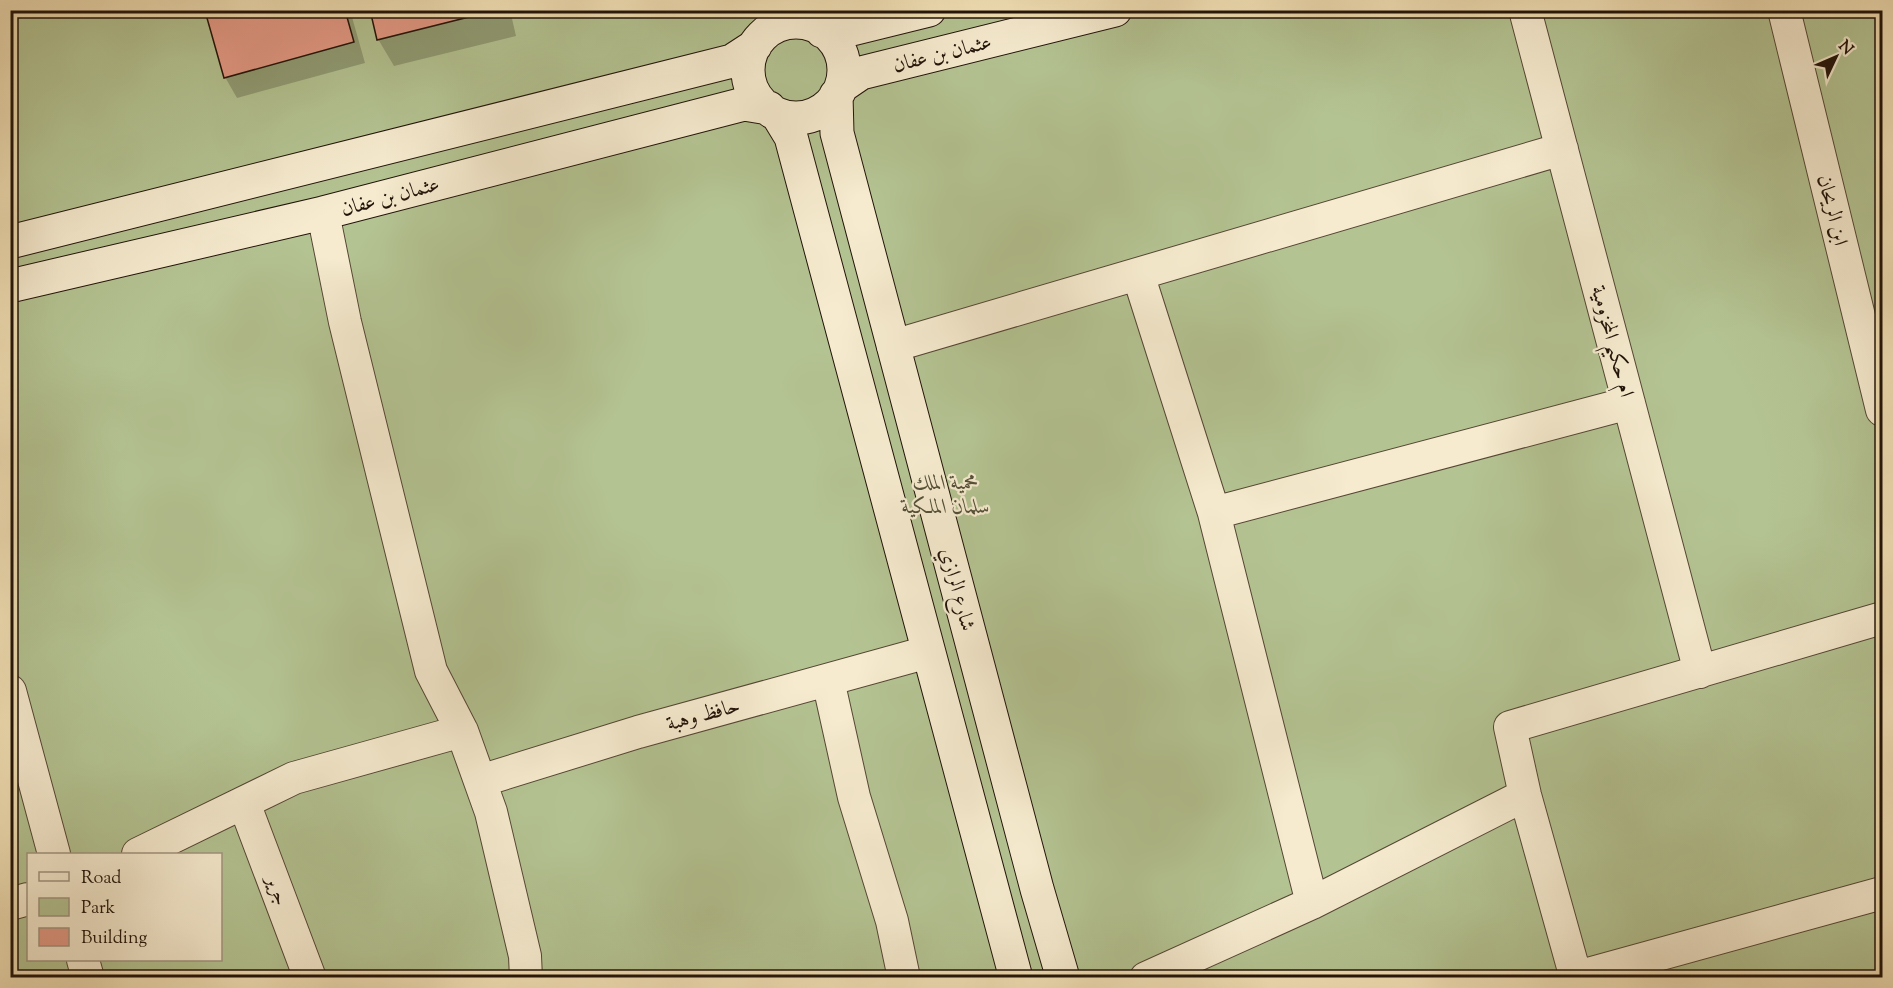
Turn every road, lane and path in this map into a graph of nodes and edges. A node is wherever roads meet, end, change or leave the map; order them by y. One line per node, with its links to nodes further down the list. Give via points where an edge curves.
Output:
1 (929, 10): 5 (street, via 852,29)
2 (1115, 10): 7 (street, عثمان بن عفان, via 861,73)
3 (1526, 10): 9 (street, ام حكيم المخزومية)
4 (1784, 10): 16 (street, ابن الريحان)
5 (814, 22): 6 (street); 7 (street, via 840,48 844,66)
6 (758, 31): 8 (street, via 748,70 752,88 762,104); 11 (street, via 732,61)
7 (839, 90): 8 (street, via 831,103 815,114 796,118); 14 (street, شارع الرازي, via 837,133)
8 (773, 111): 10 (street, عثمان بن عفان, via 744,104); 19 (street, via 791,137)
9 (1562, 149): 12 (street); 15 (street, ام حكيم المخزومية)
10 (322, 213): 13 (street, عثمان بن عفان); 23 (street, via 431,671)
11 (10, 242)
12 (1138, 274): 14 (street); 17 (street)
13 (10, 286)
14 (893, 346): 40 (street, شارع الرازي)
15 (1629, 403): 17 (street); 20 (street, ام حكيم المخزومية)
16 (1882, 410)
17 (1214, 513): 31 (street)
18 (1882, 618): 20 (street)
19 (928, 652): 21 (street, حافظ وهبة); 39 (street)
20 (1700, 672): 25 (street, via 1510,727)
21 (828, 680): 24 (street, حافظ وهبة, via 638,732); 38 (street, via 854,796 892,921)
22 (10, 691): 27 (street)
23 (462, 731): 24 (street); 26 (street, via 294,778)
24 (480, 781): 37 (street, via 525,956)
25 (1525, 795): 31 (street); 34 (street)
26 (244, 803): 28 (street); 36 (street, جرير)
27 (53, 853)
28 (142, 853)
29 (1882, 893): 34 (street)
30 (27, 899): 32 (street)
31 (1312, 903): 41 (street)
32 (10, 904)
33 (83, 961): 35 (street)
34 (1575, 977)
35 (88, 978)
36 (310, 978)
37 (526, 978)
38 (904, 978)
39 (1016, 978)
40 (1063, 978)
41 (1146, 978)

